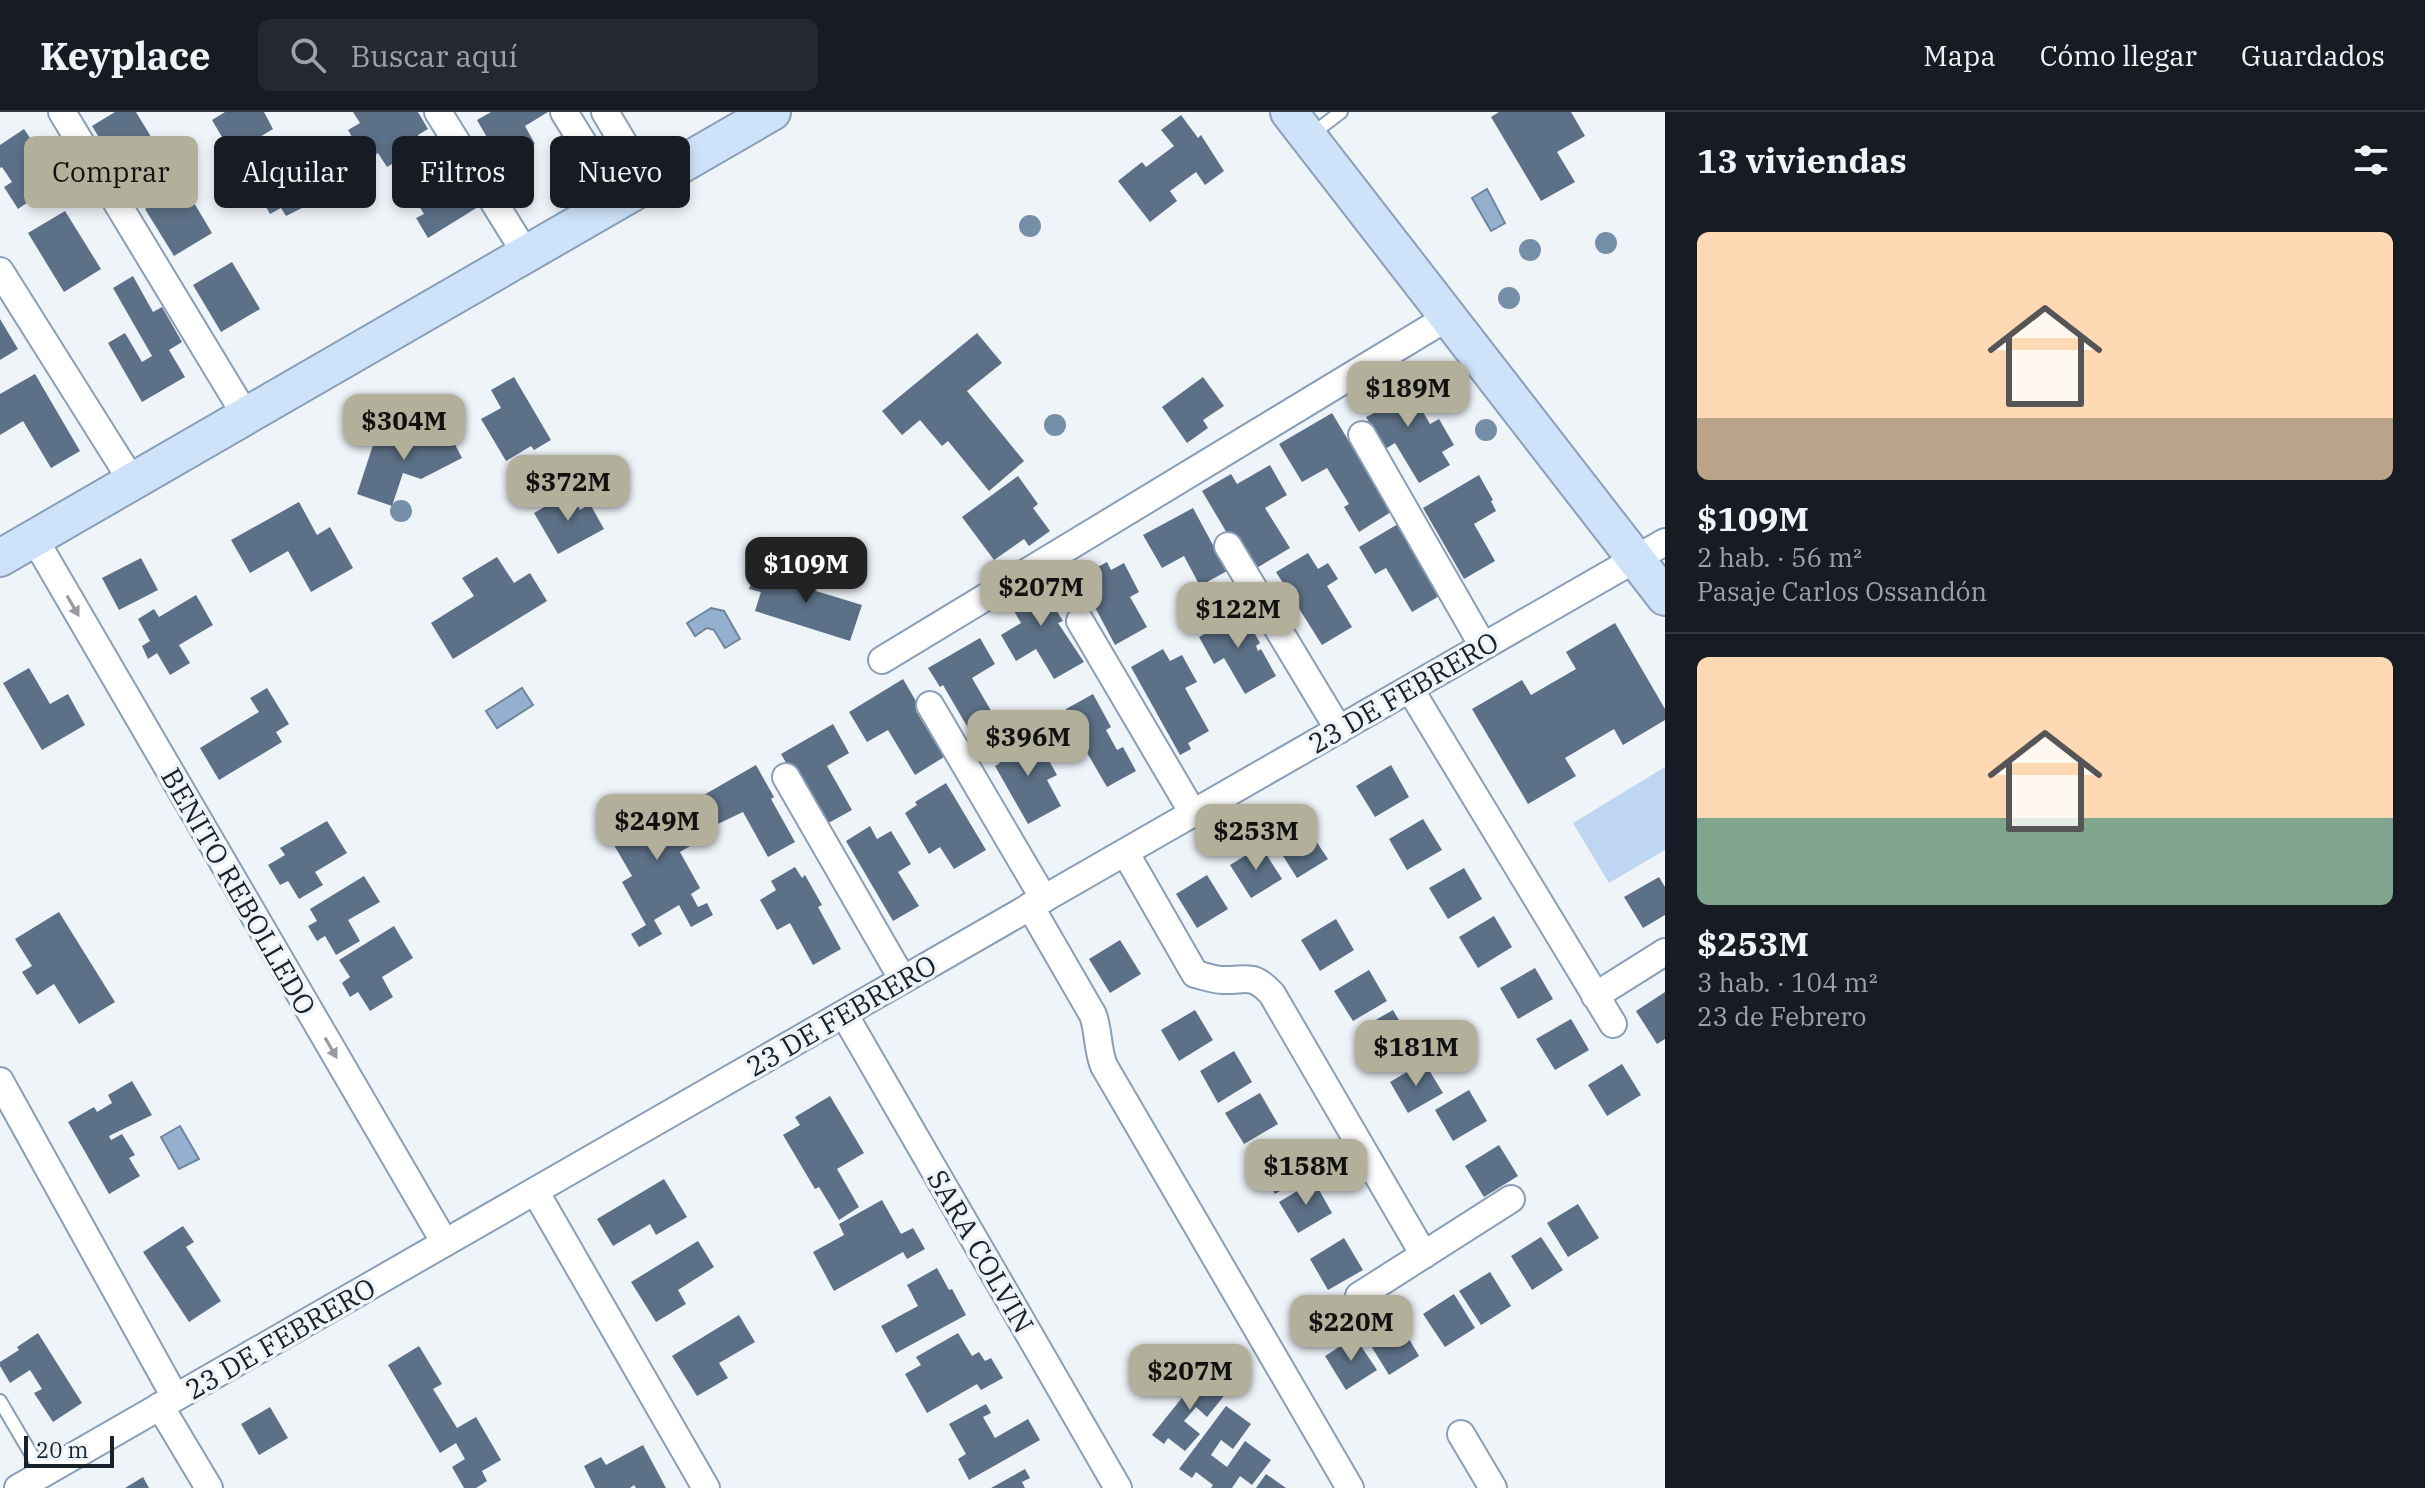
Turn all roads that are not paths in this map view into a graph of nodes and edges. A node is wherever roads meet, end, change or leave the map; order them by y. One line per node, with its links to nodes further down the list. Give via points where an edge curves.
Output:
1 (62, 112): 15 (street)
2 (438, 112): 12 (street)
3 (564, 112): 8 (street)
4 (605, 112): 9 (street)
5 (772, 112): 10 (street)
6 (1341, 112): 7 (lane)
7 (1299, 124): 14 (street)
8 (585, 136)
9 (614, 136)
10 (690, 160)
11 (606, 208): 12 (street)
12 (526, 254): 15 (street)
13 (0, 271): 17 (street)
14 (1448, 317): 20 (street); 25 (street)
15 (246, 416): 17 (street)
16 (1362, 435): 24 (street)
17 (132, 481): 18 (street)
18 (34, 538): 21 (street); 41 (street, BENITO REBOLLEDO, one-way to 41)
19 (1228, 546): 28 (street)
20 (1650, 550): 22 (street); 24 (street, 23 DE FEBRERO)
21 (0, 558)
22 (1665, 597)
23 (1080, 621): 30 (street)
24 (1483, 646): 26 (street, 23 DE FEBRERO)
25 (882, 660)
26 (1410, 689): 28 (street, 23 DE FEBRERO); 35 (street)
27 (930, 705): 32 (street)
28 (1339, 730): 30 (street, 23 DE FEBRERO)
29 (786, 777): 34 (street)
30 (1193, 813): 31 (street, 23 DE FEBRERO)
31 (1125, 852): 32 (street, 23 DE FEBRERO); 42 (street, via 1195,974 1223,980 1245,977 1272,994)
32 (1037, 902): 34 (street, 23 DE FEBRERO); 52 (street, via 1093,1015 1104,1066)
33 (1665, 952): 35 (street)
34 (903, 980): 36 (street, 23 DE FEBRERO)
35 (1595, 996): 37 (street)
36 (844, 1014): 39 (street, 23 DE FEBRERO); 51 (street, SARA COLVIN)
37 (1613, 1024)
38 (0, 1081): 45 (street)
39 (535, 1191): 41 (street, 23 DE FEBRERO); 50 (street)
40 (1511, 1199): 42 (street)
41 (445, 1243): 45 (street, 23 DE FEBRERO)
42 (1424, 1255): 43 (street)
43 (1359, 1296)
44 (0, 1401): 47 (lane)
45 (168, 1402): 47 (street, 23 DE FEBRERO); 49 (street)
46 (1461, 1434): 53 (street)
47 (43, 1474): 48 (street, 23 DE FEBRERO)
48 (18, 1488)
49 (209, 1488)
50 (706, 1488)
51 (1118, 1488)
52 (1350, 1488)
53 (1493, 1488)

